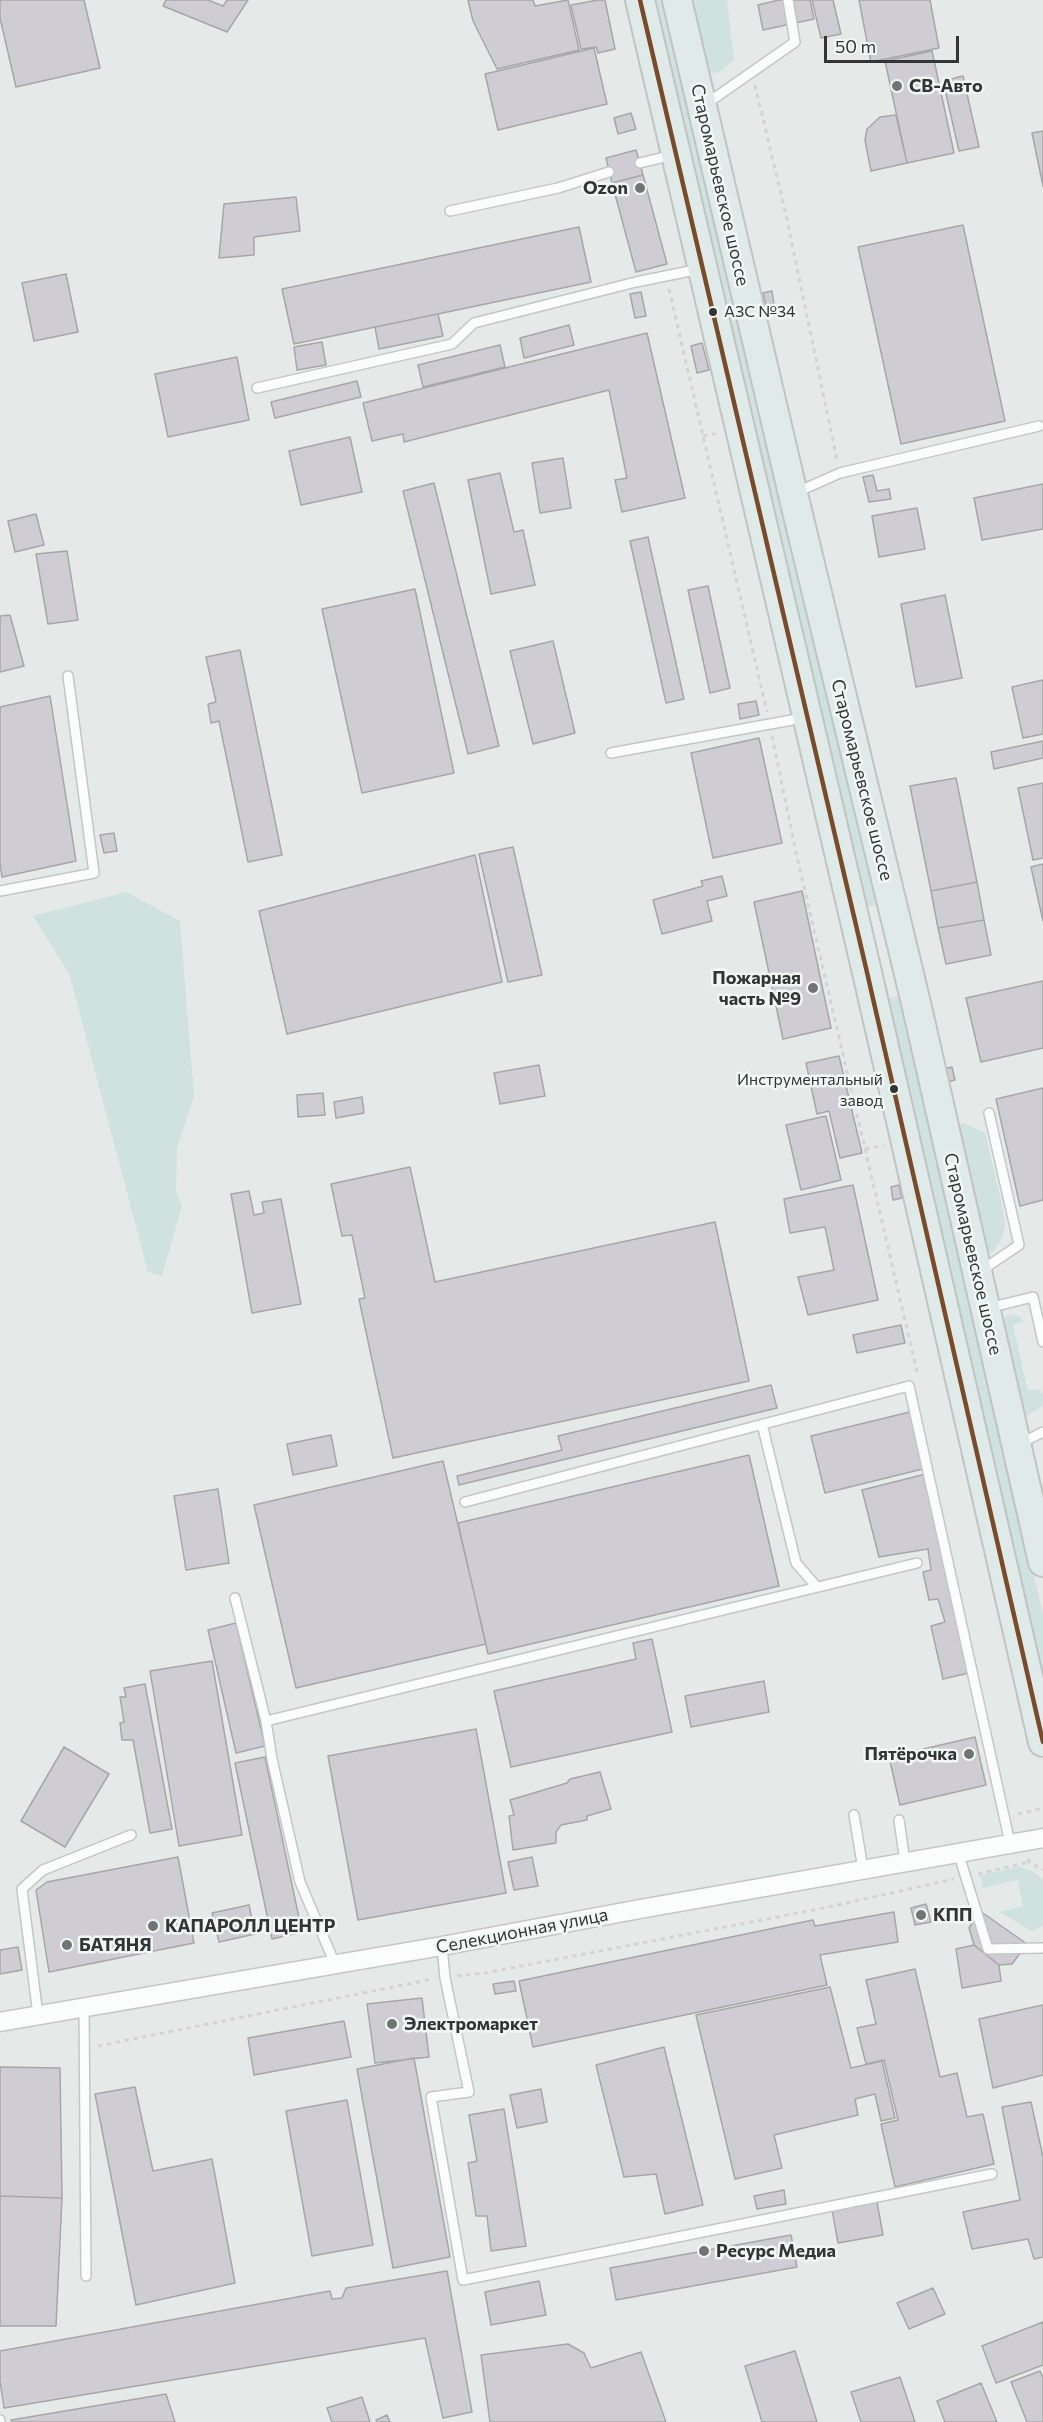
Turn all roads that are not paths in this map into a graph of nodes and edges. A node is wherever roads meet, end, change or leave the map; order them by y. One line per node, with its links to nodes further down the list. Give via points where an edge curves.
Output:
1 (640, 0): 5 (main road, Старомарьевское шоссе)
2 (677, 0): 4 (main road, Старомарьевское шоссе)
3 (788, 0): 4 (lane, via 795,42)
4 (702, 107): 12 (main road, Старомарьевское шоссе)
5 (676, 154): 6 (lane); 9 (main road, Старомарьевское шоссе)
6 (640, 163)
7 (609, 172): 8 (lane, via 558,188)
8 (450, 211)
9 (703, 269): 10 (lane, via 474,323 452,344); 14 (main road, Старомарьевское шоссе)
10 (257, 388)
11 (1039, 426): 12 (lane, via 840,473)
12 (793, 494): 17 (main road, Старомарьевское шоссе)
13 (68, 676): 16 (lane, via 94,873)
14 (807, 717): 15 (lane); 18 (main road, Старомарьевское шоссе)
15 (611, 753)
16 (0, 891)
17 (905, 958): 18 (main road); 20 (main road, Старомарьевское шоссе)
18 (866, 968): 32 (main road, Старомарьевское шоссе)
19 (989, 1113): 20 (lane, via 1019,1245)
20 (977, 1273): 21 (main road, Старомарьевское шоссе)
21 (986, 1309): 22 (lane, via 1033,1297); 25 (main road, Старомарьевское шоссе)
22 (1043, 1342)
23 (762, 1425): 26 (lane); 29 (lane, via 796,1563); 37 (lane, via 909,1386)
24 (1043, 1432): 25 (lane)
25 (1016, 1445): 27 (main road, Старомарьевское шоссе)
26 (465, 1502)
27 (1043, 1562)
28 (917, 1563): 29 (lane)
29 (817, 1587): 31 (lane)
30 (235, 1598): 31 (lane)
31 (266, 1721): 43 (lane, via 300,1882)
32 (1043, 1742)
33 (854, 1815): 40 (lane)
34 (899, 1820): 39 (lane)
35 (131, 1835): 45 (lane, via 43,1870 22,1889)
36 (1043, 1838): 37 (street, Селекционная улица)
37 (1017, 1842): 38 (street, Селекционная улица)
38 (958, 1852): 39 (street, Селекционная улица); 42 (lane, via 988,1949)
39 (905, 1862): 40 (street, Селекционная улица)
40 (863, 1869): 41 (street, Селекционная улица)
41 (442, 1946): 43 (street, Селекционная улица); 47 (lane, via 469,2092 431,2097 463,2280)
42 (1043, 1948)
43 (335, 1964): 44 (street, Селекционная улица)
44 (84, 2007): 45 (street, Селекционная улица); 48 (lane)
45 (38, 2015): 46 (street, Селекционная улица)
46 (0, 2022)
47 (992, 2174)
48 (86, 2276)

